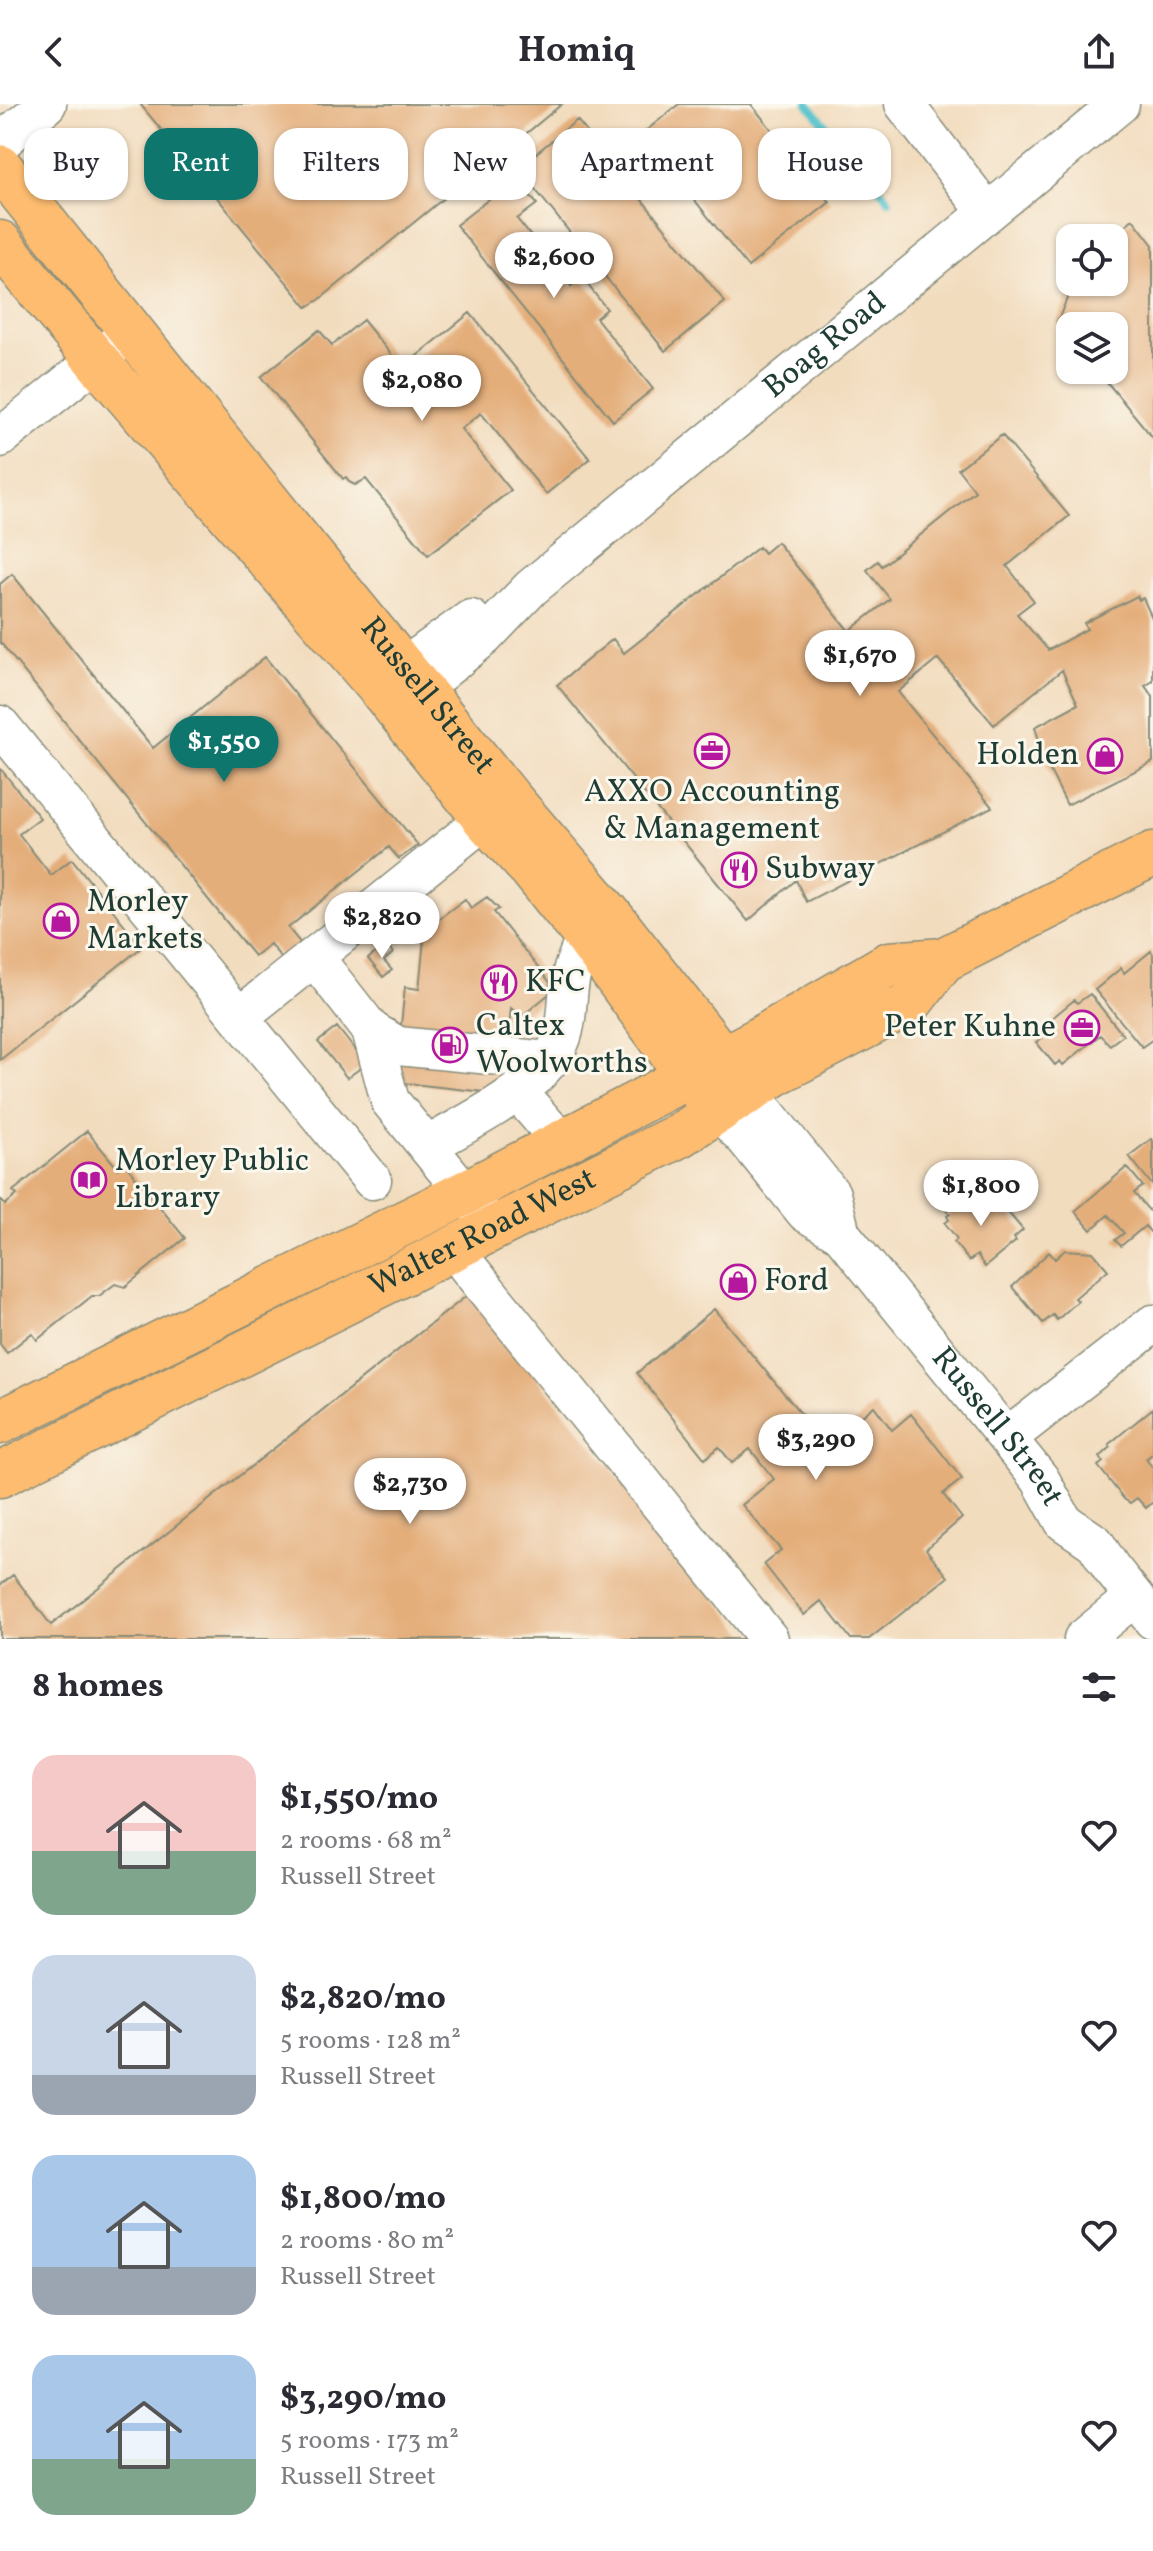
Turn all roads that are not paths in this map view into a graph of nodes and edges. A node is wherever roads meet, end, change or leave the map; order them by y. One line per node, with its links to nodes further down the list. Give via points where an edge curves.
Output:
1 (47, 104): 4 (street)
2 (904, 104): 6 (street)
3 (1120, 104): 6 (street, Boag Road)
4 (0, 143)
5 (0, 167): 8 (main road, Russell Street)
6 (987, 212): 11 (street, Boag Road, via 531,588 472,618)
7 (0, 243): 9 (main road, Russell Street)
8 (132, 331): 9 (street); 11 (main road, Russell Street, via 250,480)
9 (97, 361): 10 (street); 11 (main road, Russell Street)
10 (0, 438)
11 (400, 688): 13 (main road, Russell Street)
12 (0, 725): 18 (street)
13 (497, 809): 15 (main road, Russell Street, via 532,870); 16 (street); 21 (main road, Russell Street, via 609,914)
14 (1153, 854): 17 (main road, Walter Road West)
15 (586, 936): 20 (street, via 570,977 562,1037); 21 (main road, Russell Street)
16 (314, 957): 18 (street); 19 (street)
17 (943, 960): 21 (main road, Walter Road West, via 889,964); 23 (main road, Walter Road West, via 909,1004 780,1071)
18 (239, 1017): 26 (street)
19 (371, 1030): 20 (street, via 398,1046); 25 (street, via 390,1101)
20 (549, 1061): 22 (street)
21 (704, 1067): 23 (main road, Russell Street); 24 (main road, Walter Road West)
22 (518, 1092): 24 (street); 25 (street)
23 (733, 1102): 28 (main road, Walter Road West, via 680,1135); 31 (street, Russell Street, via 745,1138 806,1213 841,1234)
24 (562, 1143): 27 (main road, Walter Road West)
25 (427, 1146): 27 (street)
26 (372, 1180)
27 (465, 1193): 28 (street); 30 (main road, Walter Road West)
28 (476, 1239): 32 (main road, Walter Road West); 34 (street, via 467,1266)
29 (1153, 1324): 31 (street)
30 (0, 1422)
31 (1007, 1438): 33 (street, Russell Street, via 1040,1479 1064,1522 1095,1543)
32 (0, 1475)
33 (1144, 1608): 35 (street)
34 (769, 1639)
35 (1083, 1639)

